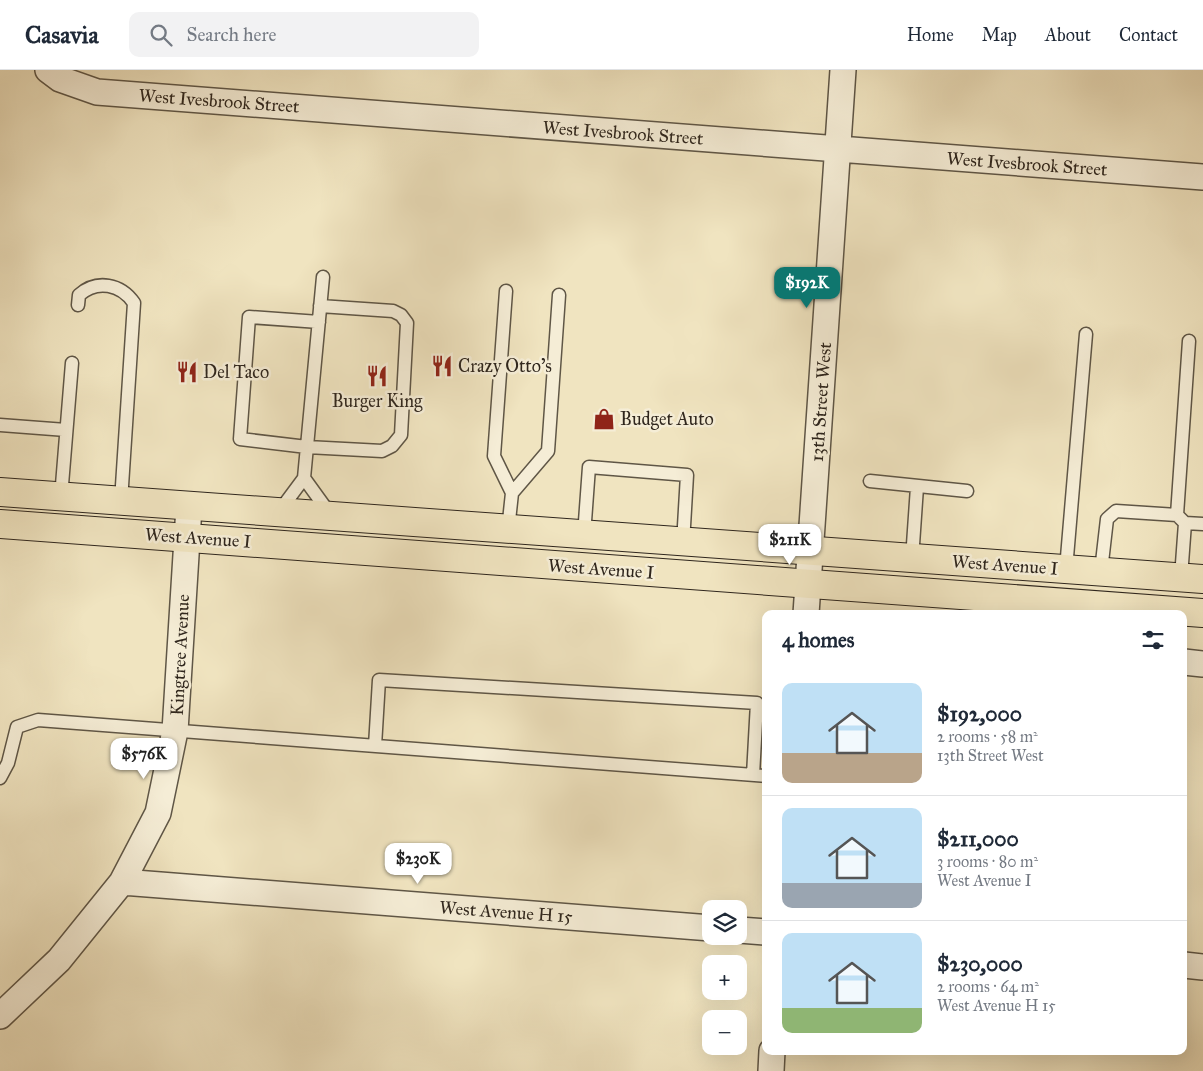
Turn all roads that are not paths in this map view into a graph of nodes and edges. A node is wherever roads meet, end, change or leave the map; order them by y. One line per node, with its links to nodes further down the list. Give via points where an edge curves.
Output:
1 (48, 70): 3 (street, West Ivesbrook Street, via 60,79 97,92)
2 (843, 70): 3 (street, 13th Street West)
3 (836, 150): 4 (street, West Ivesbrook Street); 36 (street, 13th Street West)
4 (1203, 177)
5 (322, 277): 9 (lane)
6 (506, 291): 22 (lane, via 494,456)
7 (559, 295): 22 (lane, via 548,451)
8 (78, 305): 24 (lane, via 79,295 87,288 100,286 127,292 134,303)
9 (320, 306): 10 (lane); 16 (lane, via 393,311 407,323 401,435 392,446 382,451)
10 (318, 322): 16 (lane); 16 (lane, via 249,316 240,439)
11 (1086, 334): 38 (lane)
12 (1189, 341): 28 (lane)
13 (72, 364): 15 (lane)
14 (0, 425): 15 (lane)
15 (66, 430): 23 (lane)
16 (307, 447): 17 (lane)
17 (304, 478): 26 (lane); 27 (lane)
18 (870, 481): 19 (lane)
19 (918, 487): 20 (lane); 37 (lane)
20 (967, 491)
21 (0, 492): 23 (main road, West Avenue I)
22 (512, 493): 31 (lane)
23 (61, 496): 24 (main road, West Avenue I)
24 (121, 501): 25 (main road, West Avenue I)
25 (189, 507): 26 (main road, West Avenue I); 33 (street, Kingtree Avenue)
26 (277, 513): 27 (main road, West Avenue I)
27 (332, 517): 31 (main road, West Avenue I)
28 (1181, 519): 30 (lane); 39 (lane, via 1116,511 1107,519); 40 (lane)
29 (0, 524): 33 (main road, West Avenue I)
30 (1203, 524)
31 (508, 530): 32 (main road, West Avenue I); 35 (main road, via 474,539 384,533)
32 (584, 535): 34 (main road, West Avenue I); 34 (lane, via 589,467 688,474)
33 (187, 538): 35 (main road, West Avenue I); 50 (street, Kingtree Avenue)
34 (683, 542): 36 (main road, West Avenue I)
35 (344, 550): 41 (main road, West Avenue I)
36 (811, 552): 37 (main road, West Avenue I); 41 (street, 13th Street West)
37 (912, 558): 38 (main road, West Avenue I)
38 (1066, 569): 39 (main road, West Avenue I)
39 (1101, 571): 40 (main road, West Avenue I)
40 (1192, 578)
41 (808, 585): 43 (main road, West Avenue I); 44 (street, 13th Street West)
42 (1203, 599): 43 (main road, via 1137,594)
43 (1090, 604): 45 (main road, West Avenue I)
44 (806, 610)
45 (1165, 610)
46 (1187, 612): 47 (main road, West Avenue I)
47 (1203, 613)
48 (1187, 662): 49 (street)
49 (1203, 664)
50 (175, 730): 51 (lane); 54 (lane, via 38,720 17,727 8,763); 55 (street, Kingtree Avenue, via 158,812)
51 (376, 746): 52 (lane); 52 (lane, via 379,680 757,703)
52 (753, 775): 53 (lane)
53 (762, 776)
54 (0, 778)
55 (122, 882): 56 (street, West Avenue H 15); 61 (street, Kingtree Avenue, via 59,960)
56 (702, 927)
57 (747, 931): 58 (street)
58 (762, 932)
59 (1187, 966): 60 (street)
60 (1203, 967)
61 (0, 1016)
62 (772, 1055): 63 (street)
63 (771, 1071)

